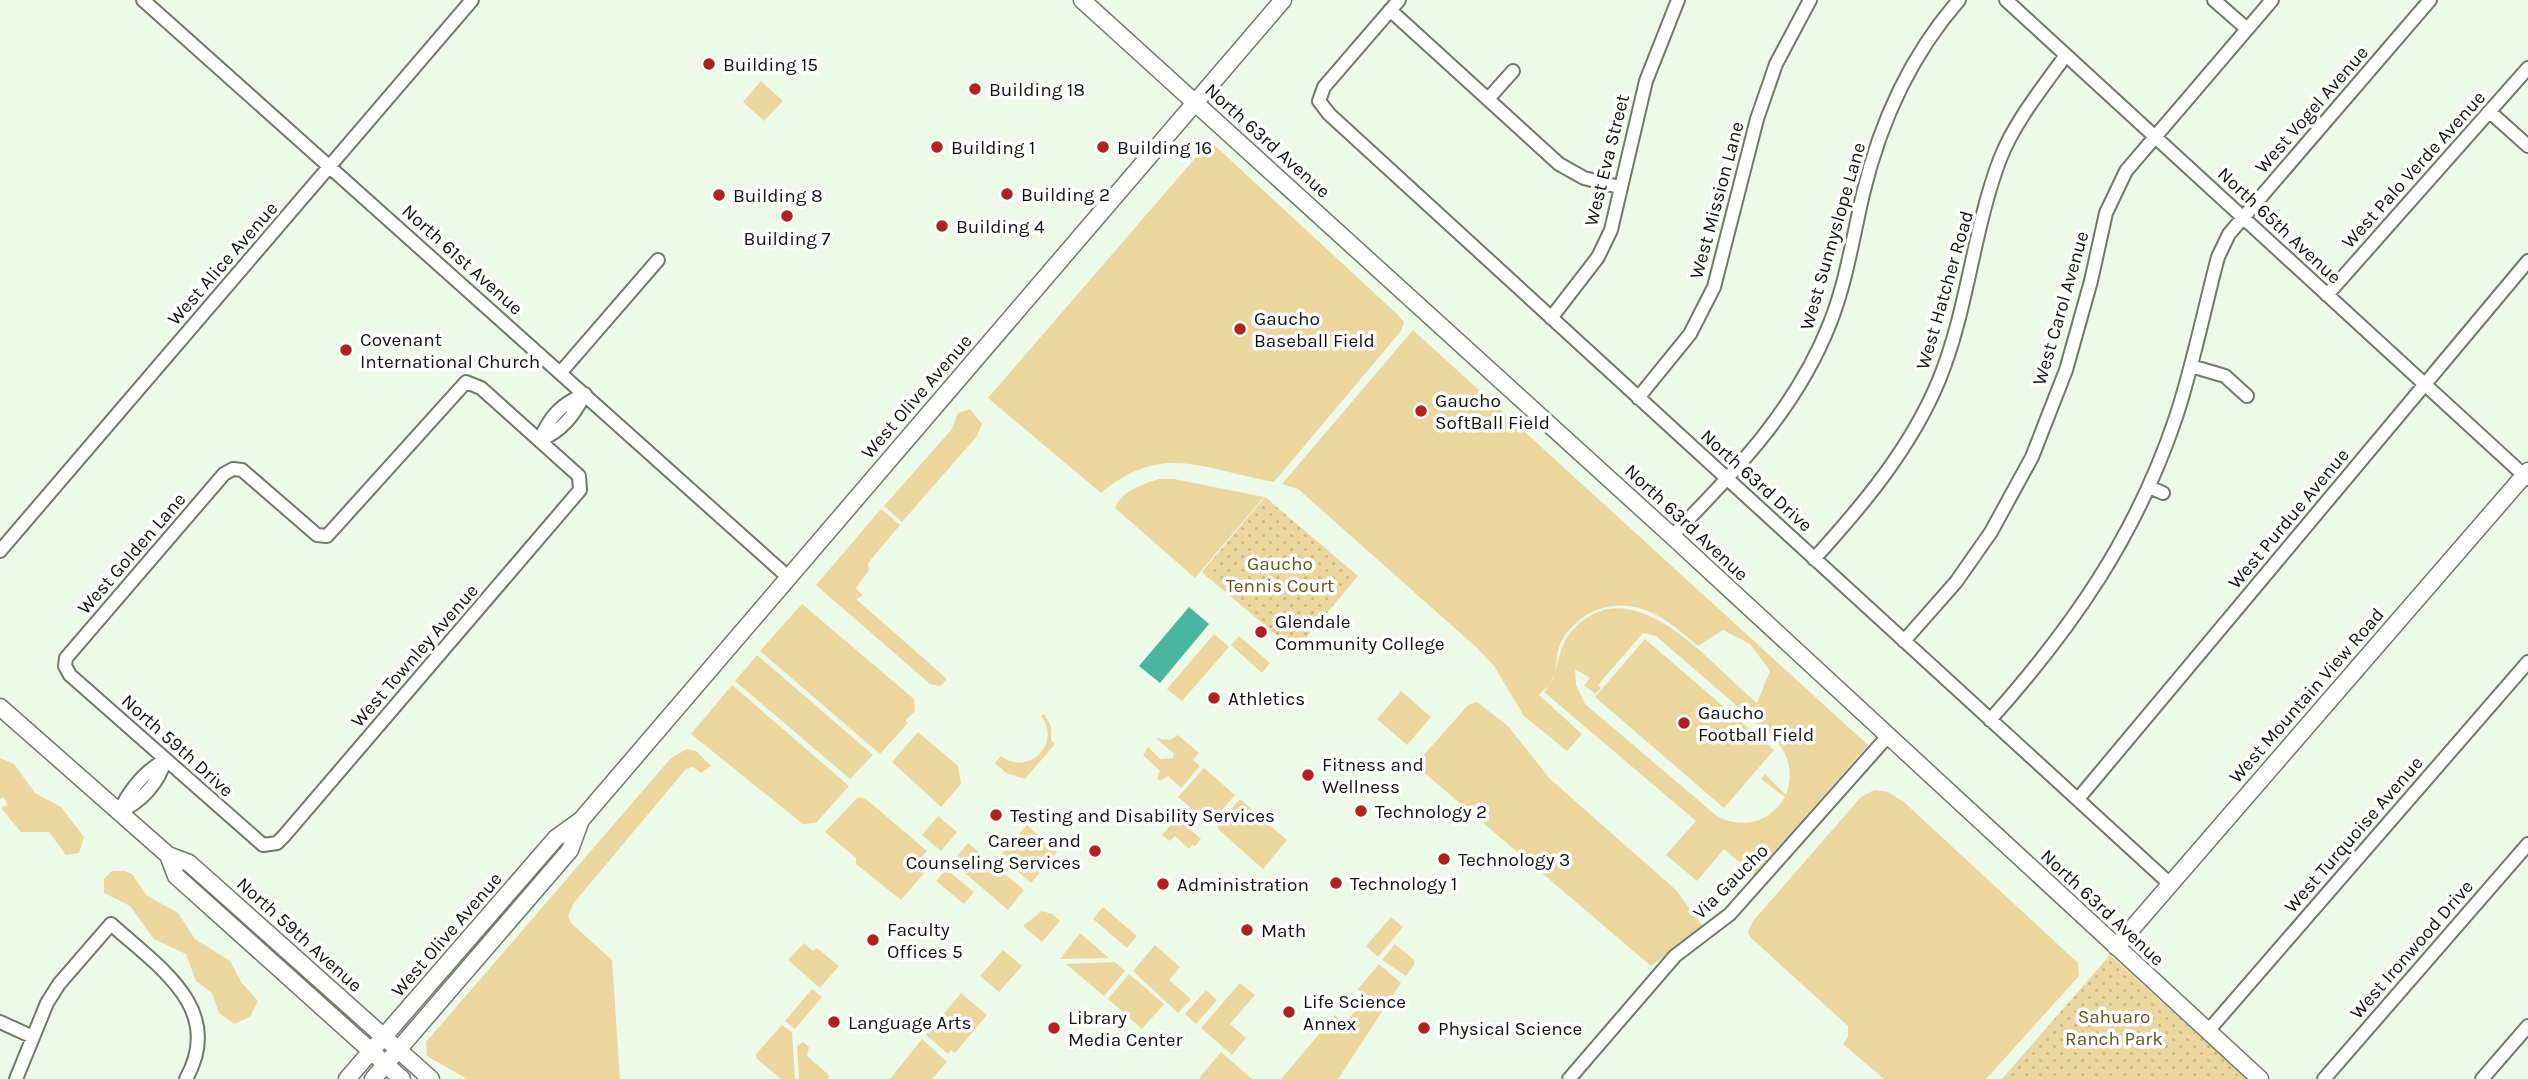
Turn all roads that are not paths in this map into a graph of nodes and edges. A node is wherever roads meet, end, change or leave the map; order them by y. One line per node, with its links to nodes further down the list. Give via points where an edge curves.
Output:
1 (143, 0): 22 (street, North 61st Avenue)
2 (472, 0): 22 (street, West Alice Avenue)
3 (1082, 0): 18 (main road, North 63rd Avenue)
4 (1283, 0): 18 (main road, West Olive Avenue)
5 (1678, 0): 23 (street, West Eva Street, via 1646,81)
6 (1810, 0): 34 (street, West Mission Lane, via 1776,64 1757,119 1714,287 1690,334)
7 (1959, 0): 37 (street, West Sunnyslope Lane, via 1922,49 1887,116 1823,341 1781,414)
8 (2006, 0): 14 (street, North 65th Avenue)
9 (2214, 0): 13 (street)
10 (2273, 0): 13 (street, West Carol Avenue)
11 (2430, 0): 24 (street, West Vogel Avenue)
12 (1394, 5): 17 (street); 28 (street, North 63rd Drive, via 1324,87 1319,102)
13 (2248, 29): 20 (street, West Carol Avenue)
14 (2066, 55): 20 (street, North 65th Avenue); 42 (street, West Hatcher Road, via 2001,158 1960,318 1938,381 1905,445)
15 (2528, 68): 19 (street, West Palo Verde Avenue)
16 (1513, 71): 17 (street)
17 (1488, 99): 23 (street, via 1559,164 1584,178)
18 (1196, 102): 40 (main road, North 63rd Avenue); 43 (main road, West Olive Avenue)
19 (2490, 112): 21 (street); 27 (street, West Palo Verde Avenue)
20 (2154, 136): 24 (street, North 65th Avenue); 44 (street, West Carol Avenue, via 2126,171 2106,214 2066,370 2032,457 1984,542)
21 (2528, 146)
22 (330, 166): 30 (street, North 61st Avenue); 41 (street, West Alice Avenue)
23 (1619, 187): 28 (street, West Eva Street, via 1611,230 1598,257)
24 (2244, 216): 27 (street, North 65th Avenue); 29 (street, West Vogel Avenue, via 2218,257)
25 (658, 260): 30 (street)
26 (2528, 261): 31 (street, West Purdue Avenue)
27 (2327, 295): 31 (street, North 65th Avenue)
28 (1551, 318): 34 (street, North 63rd Drive)
29 (2191, 366): 33 (street, via 2224,376); 38 (street, West Vogel Avenue)
30 (561, 372): 32 (street, North 61st Avenue)
31 (2425, 384): 36 (street, North 65th Avenue); 51 (street, West Purdue Avenue)
32 (585, 394): 35 (street, via 556,433); 43 (street, North 61st Avenue)
33 (2247, 396)
34 (1638, 398): 37 (street, North 63rd Drive)
35 (540, 440): 46 (street, West Golden Lane, via 481,388 466,382 327,536 317,535 242,470 233,469 75,647); 55 (street, West Townley Avenue, via 579,476 580,490 292,827)
36 (2527, 475): 57 (main road, West Mountain View Road)
37 (1727, 478): 40 (street, West Sunnyslope Lane); 42 (street, North 63rd Drive)
38 (2149, 486): 39 (street); 48 (street, West Vogel Avenue, via 2118,549 2073,621)
39 (2164, 493)
40 (1672, 536): 49 (main road, North 63rd Avenue)
41 (0, 551)
42 (1814, 559): 44 (street, North 63rd Drive)
43 (788, 577): 53 (main road, West Olive Avenue)
44 (1904, 641): 48 (street, North 63rd Drive)
45 (2528, 662): 61 (street, West Turquoise Avenue)
46 (65, 666): 50 (street, North 59th Drive)
47 (0, 707): 52 (main road, North 59th Avenue)
48 (1990, 720): 51 (street, North 63rd Drive)
49 (1887, 737): 58 (main road, North 63rd Avenue); 73 (street, Via Gaucho, via 1730,914 1675,956)
50 (165, 760): 52 (street, via 161,775 135,805); 55 (street, North 59th Drive, via 258,842)
51 (2078, 799): 57 (street, North 63rd Drive)
52 (119, 812): 56 (main road, North 59th Avenue)
53 (581, 820): 63 (main road, West Olive Avenue, via 556,838); 64 (main road, West Olive Avenue, via 570,850)
54 (2528, 844): 75 (street, West Ironwood Drive)
55 (270, 846)
56 (168, 855): 63 (main road, North 59th Avenue, via 189,863); 65 (main road, North 59th Avenue, via 176,876)
57 (2170, 884): 58 (main road, West Mountain View Road)
58 (2116, 947): 61 (main road, North 63rd Avenue)
59 (0, 1022): 62 (street)
60 (2528, 1026): 76 (street)
61 (2208, 1031): 74 (main road, North 63rd Avenue)
62 (33, 1037): 67 (street); 68 (street, via 59,984 111,924 188,998 196,1021 197,1054)
63 (385, 1037): 64 (main road, North 59th Avenue); 65 (main road, West Olive Avenue)
64 (399, 1050): 66 (main road, West Olive Avenue); 72 (main road, North 59th Avenue)
65 (372, 1052): 66 (main road, North 59th Avenue); 69 (main road, West Olive Avenue)
66 (386, 1064): 70 (main road, West Olive Avenue); 71 (main road, North 59th Avenue)
67 (16, 1079)
68 (186, 1079)
69 (347, 1079)
70 (373, 1079)
71 (402, 1079)
72 (431, 1079)
73 (1569, 1079)
74 (2260, 1079)
75 (2324, 1079)
76 (2482, 1079)

